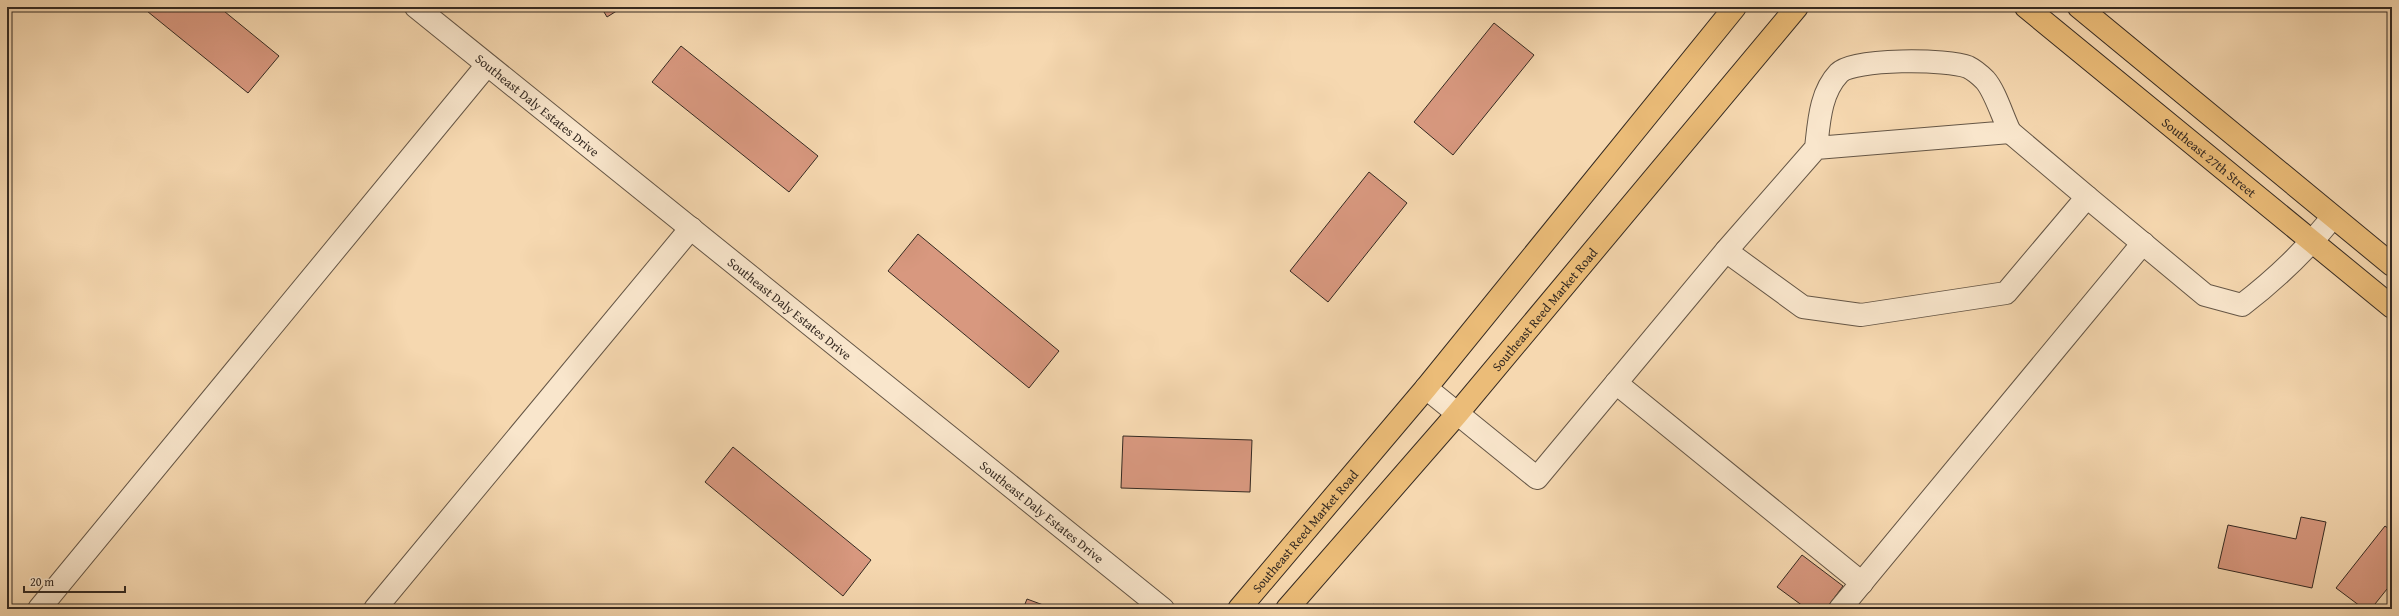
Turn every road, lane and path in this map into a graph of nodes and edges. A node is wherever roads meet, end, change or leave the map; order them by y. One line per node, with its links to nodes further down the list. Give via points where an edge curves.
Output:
1 (416, 7): 6 (street, Southeast Daly Estates Drive)
2 (1735, 7): 18 (main road, Southeast Reed Market Road)
3 (1797, 7): 19 (main road, Southeast Reed Market Road)
4 (2026, 7): 12 (main road, Southeast 27th Street)
5 (2079, 7): 10 (main road)
6 (487, 64): 11 (street, Southeast Daly Estates Drive); 21 (street)
7 (2010, 132): 8 (street); 8 (street, via 1986,81 1967,67 1912,61 1855,64 1840,72 1832,82 1822,105); 9 (street)
8 (1816, 148): 14 (street)
9 (2087, 197): 13 (street); 14 (street, via 2006,293 1868,314 1803,307)
10 (2333, 217): 12 (street); 15 (main road)
11 (691, 228): 22 (street); 23 (street, Southeast Daly Estates Drive)
12 (2313, 241): 13 (street, via 2270,284 2242,305 2205,295); 16 (main road, Southeast 27th Street)
13 (2143, 244): 20 (street)
14 (1726, 250): 17 (street)
15 (2392, 265)
16 (2392, 307)
17 (1616, 383): 19 (street, via 1537,478); 20 (street)
18 (1426, 388): 19 (street); 24 (main road, Southeast Reed Market Road)
19 (1457, 414): 25 (main road, Southeast Reed Market Road)
20 (1862, 583): 26 (street)
21 (39, 609)
22 (375, 609)
23 (1163, 609)
24 (1239, 609)
25 (1287, 609)
26 (1840, 609)

